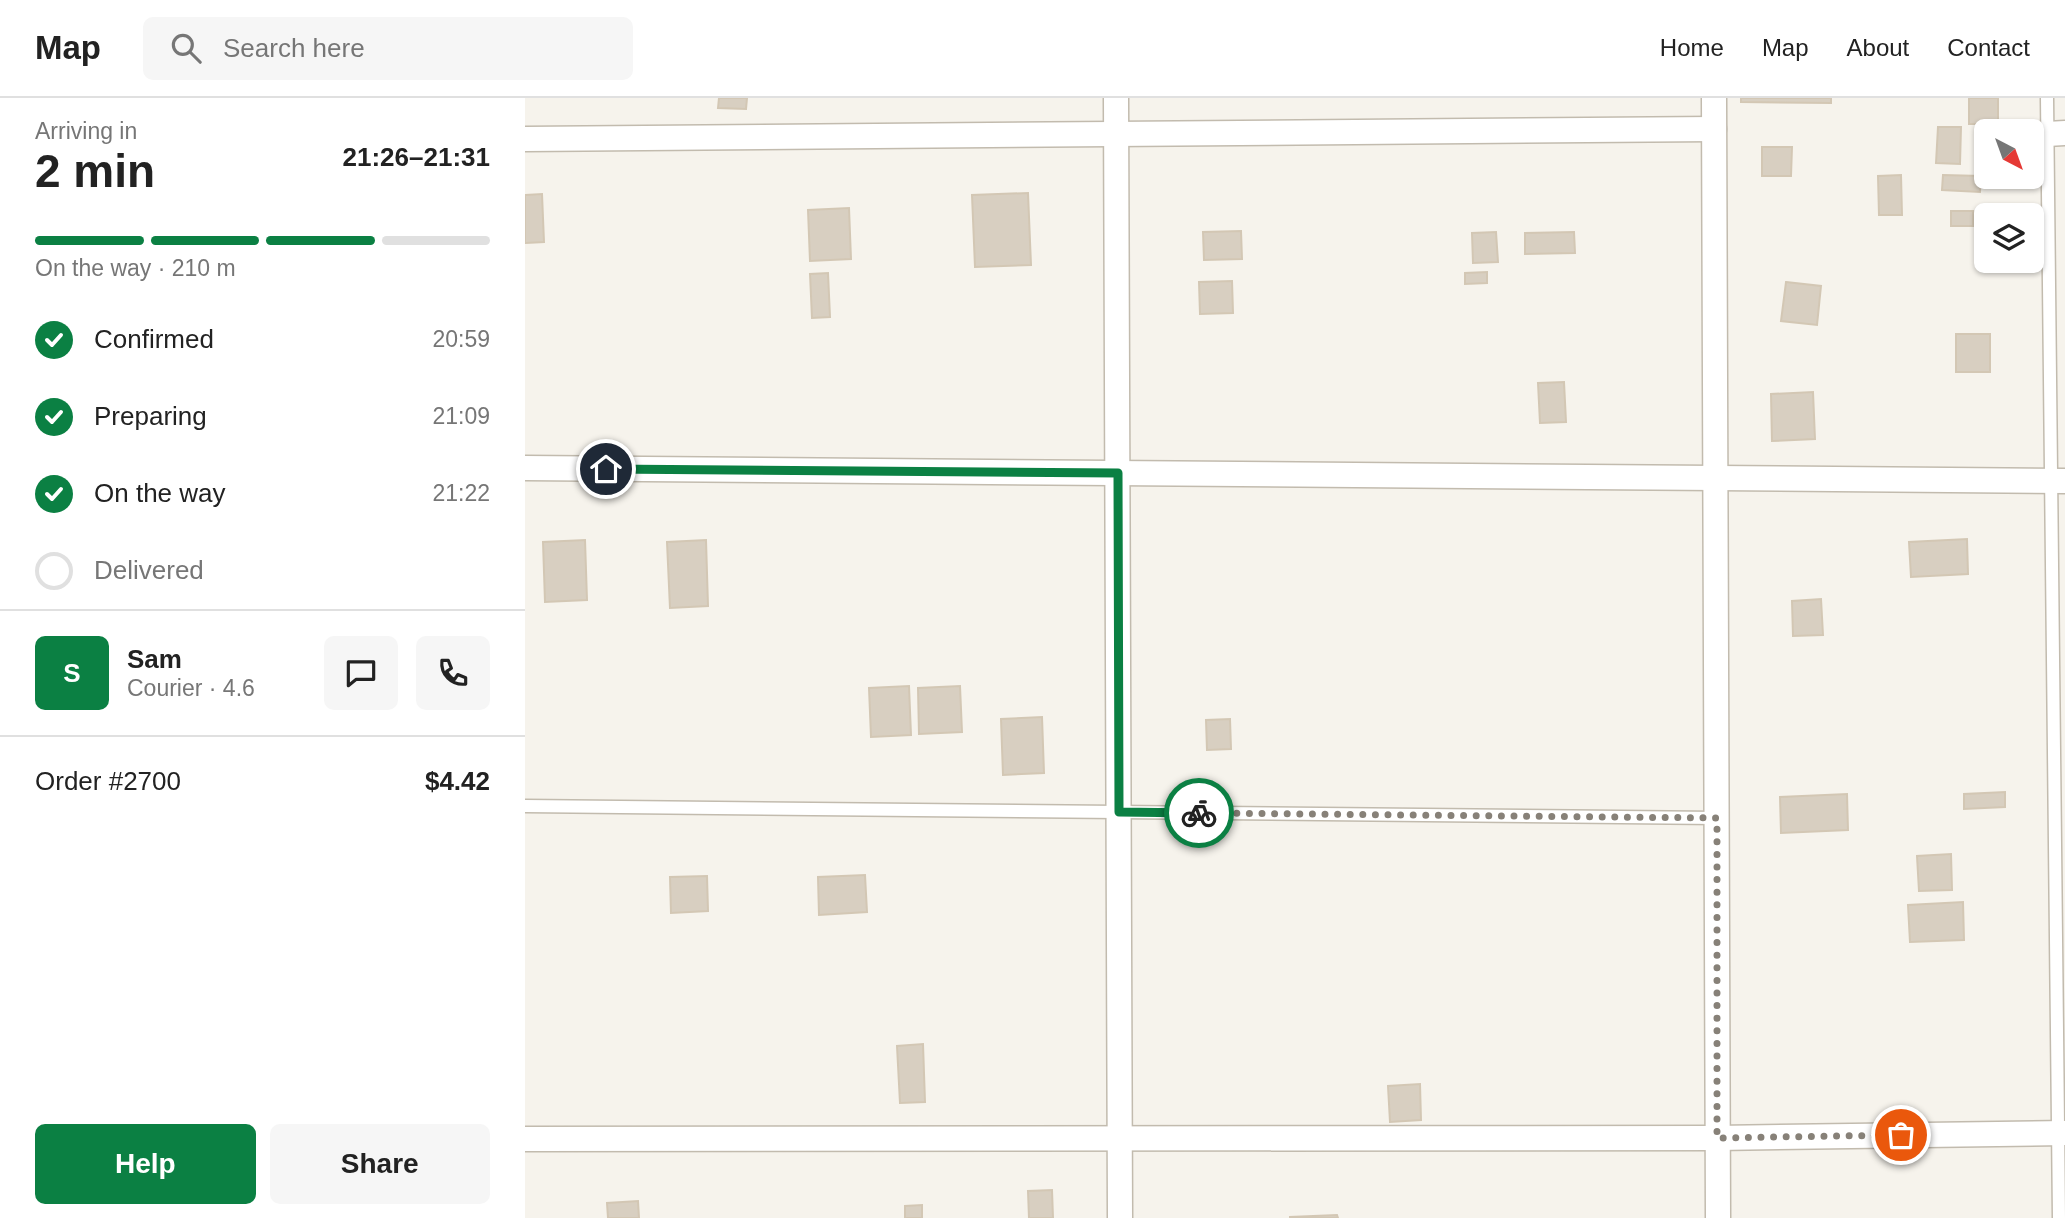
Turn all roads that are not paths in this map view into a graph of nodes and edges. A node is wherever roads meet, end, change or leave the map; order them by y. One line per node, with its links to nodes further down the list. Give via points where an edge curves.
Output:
1 (1116, 98): 6 (street)
2 (1714, 98): 4 (street)
3 (2047, 98): 5 (lane)
4 (1714, 129): 6 (street); 10 (street)
5 (2056, 134): 11 (lane)
6 (1116, 135): 7 (street); 9 (street)
7 (525, 139)
8 (525, 468): 9 (street)
9 (1118, 473): 10 (street); 13 (street)
10 (1716, 478): 11 (street); 14 (street)
11 (2058, 481): 15 (lane)
12 (525, 806): 13 (lane)
13 (1119, 812): 14 (lane); 17 (street)
14 (1717, 818): 18 (street)
15 (2060, 827): 16 (lane)
16 (2062, 1132): 18 (street); 22 (lane)
17 (1120, 1138): 18 (street); 19 (street); 20 (street)
18 (1717, 1138): 21 (street)
19 (525, 1139)
20 (1120, 1218)
21 (1718, 1218)
22 (2059, 1218)

